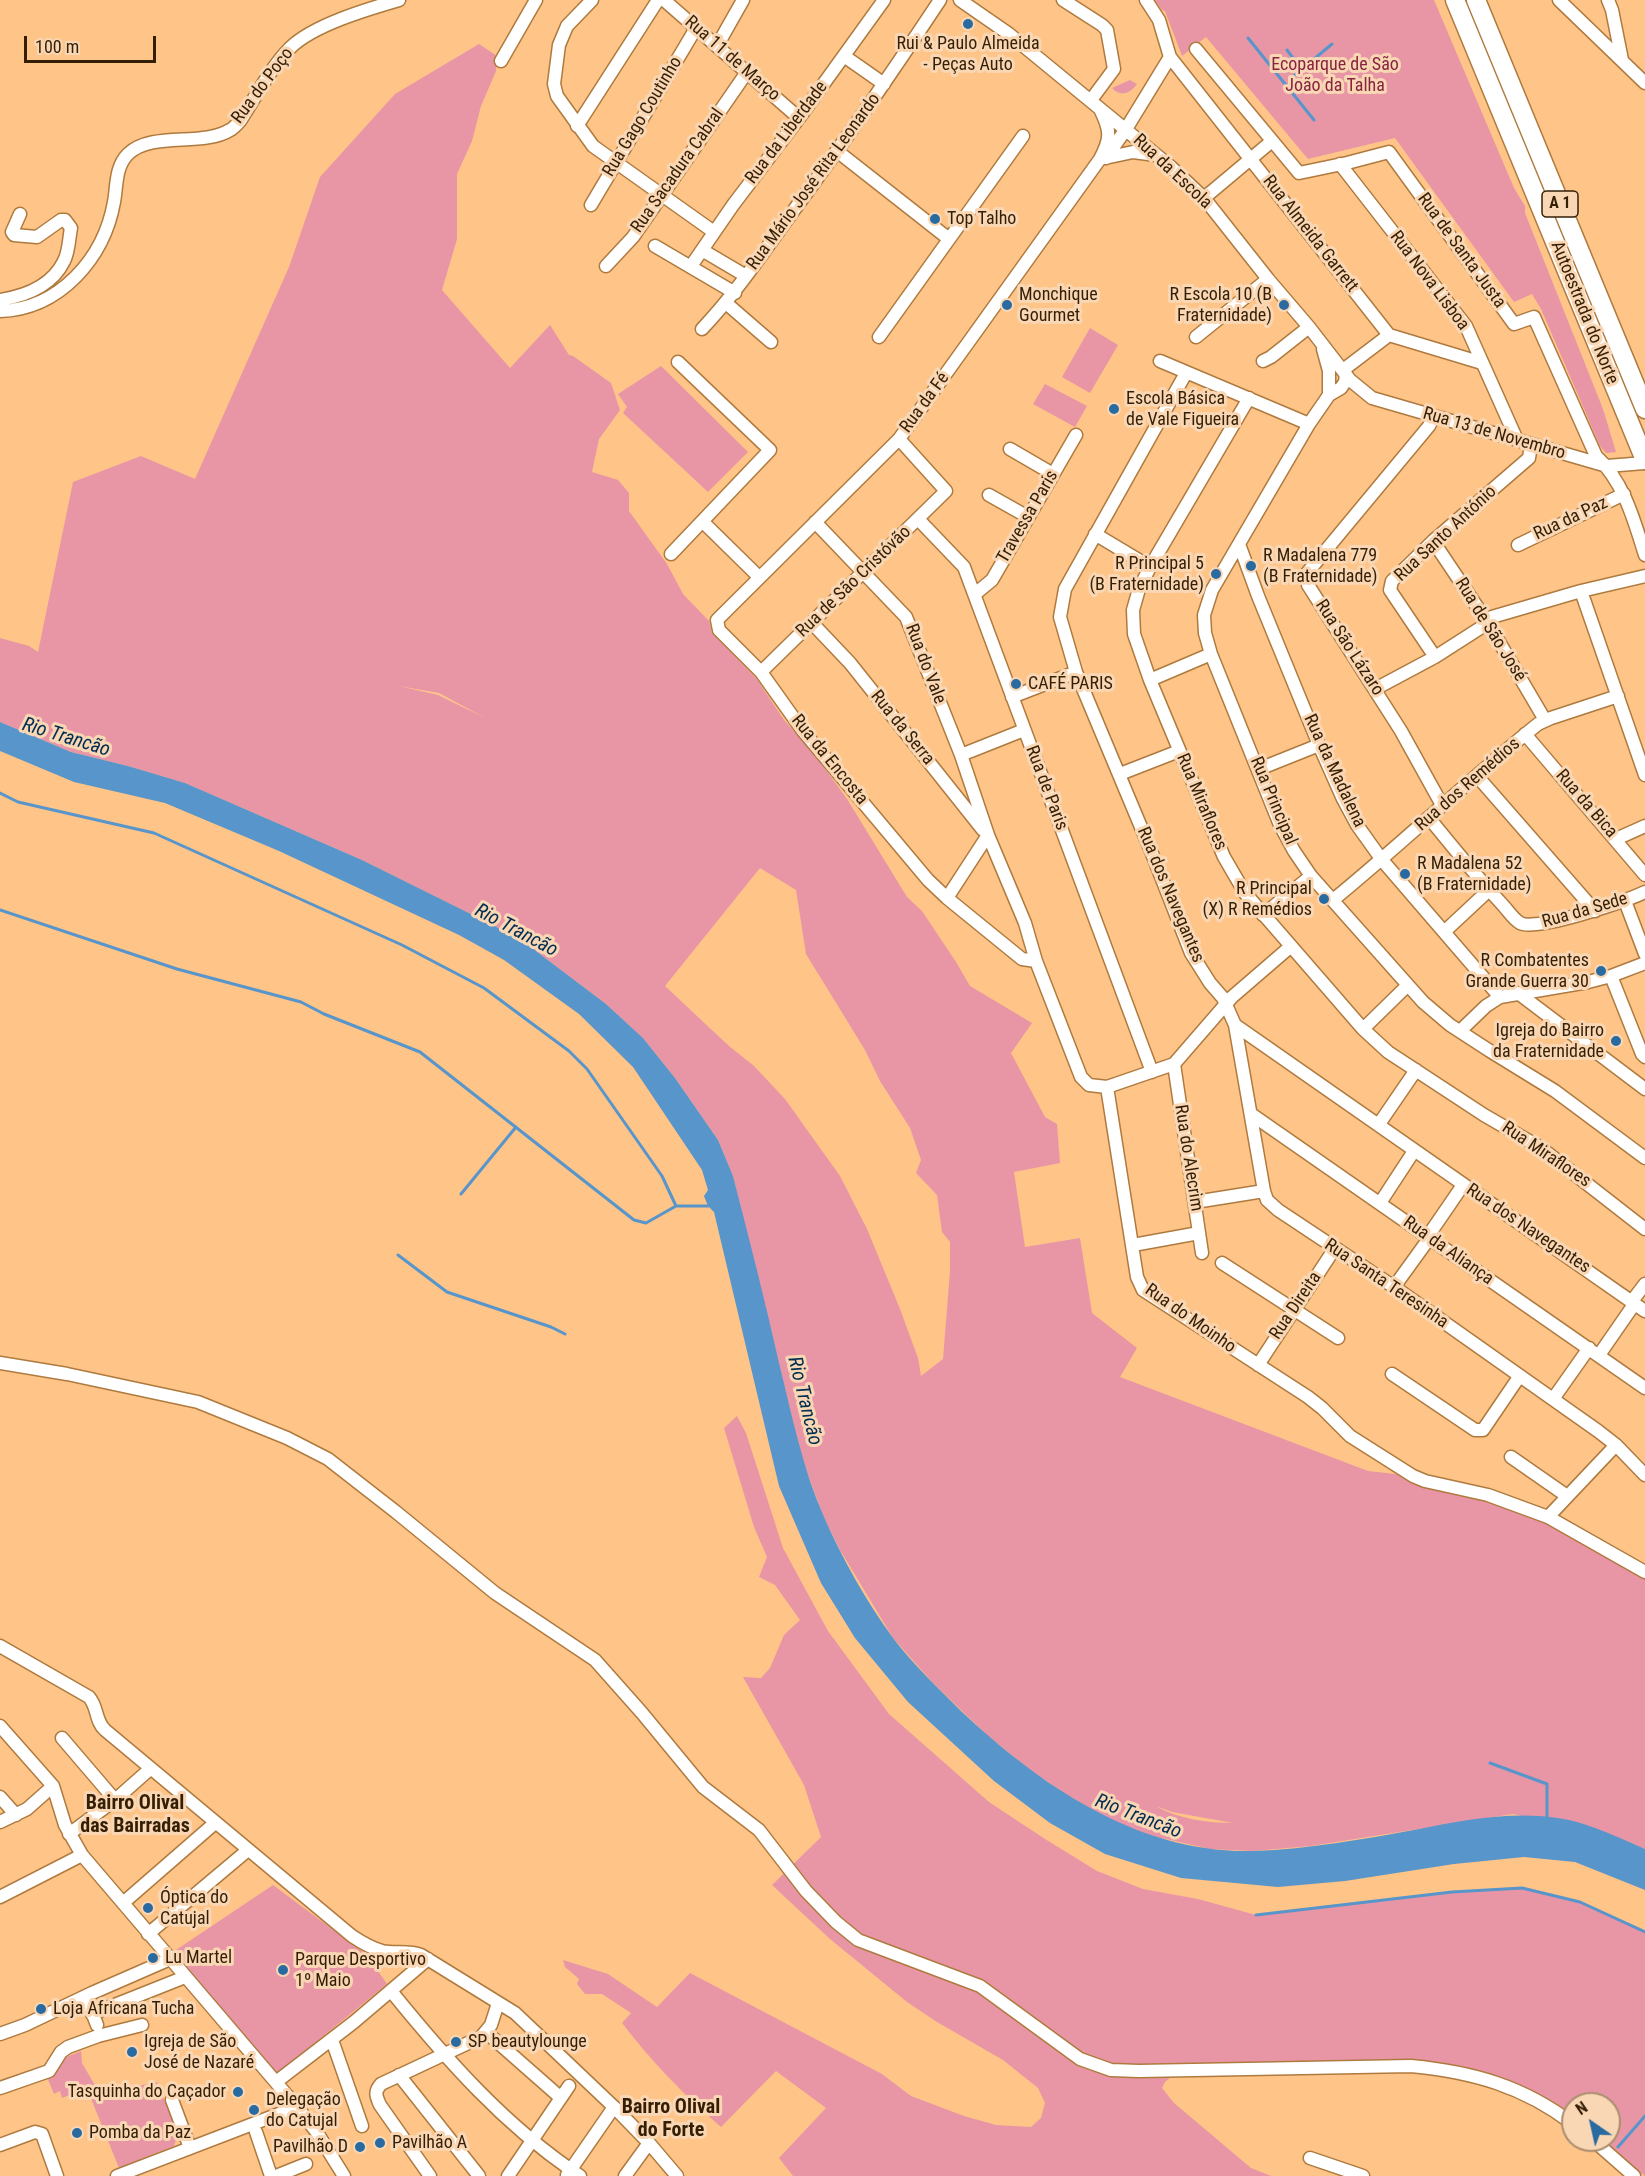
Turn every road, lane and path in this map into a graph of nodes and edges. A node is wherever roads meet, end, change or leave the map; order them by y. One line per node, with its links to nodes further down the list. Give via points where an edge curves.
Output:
1 (399, 0): 55 (street, Rua do Poço, via 340,20 292,46 230,130 212,136 163,141 128,154 120,165 107,227 77,276 58,293 35,305)
2 (536, 0): 22 (street)
3 (592, 0): 29 (street, via 567,26 558,45 555,69 557,96)
4 (658, 0): 29 (street)
5 (664, 0): 16 (street, Rua 11 de Março)
6 (743, 0): 17 (street)
7 (884, 0): 19 (street, Rua da Liberdade)
8 (940, 0): 25 (street, Rua Mário José Rita Leonardo)
9 (960, 0): 26 (street, Rua da Escola)
10 (1063, 0): 26 (street, via 1107,30 1114,69)
11 (1146, 0): 20 (street, via 1160,20)
12 (1455, 0): 80 (highway, Autoestrada do Norte / A 1)
13 (1476, 0): 72 (highway, Autoestrada do Norte / A 1)
14 (1559, 0): 21 (street)
15 (1608, 0): 21 (street)
16 (696, 28): 17 (street, Rua 11 de Março); 38 (street, Rua Gago Coutinho)
17 (717, 46): 23 (street, Rua 11 de Março)
18 (1196, 49): 32 (street, Rua de Santa Justa)
19 (844, 56): 25 (street); 28 (street, Rua da Liberdade)
20 (1170, 57): 27 (street, Rua da Fé); 37 (street, Rua Almeida Garrett)
21 (1622, 60): 24 (street)
22 (501, 61)
23 (747, 72): 28 (street, Rua 11 de Março); 40 (street, Rua Sacadura Cabral)
24 (1645, 83)
25 (884, 84): 34 (street, Rua Mário José Rita Leonardo)
26 (1095, 104): 30 (street, Rua da Escola); 36 (street, Rua da Fé, via 1109,133)
27 (1139, 108): 30 (street, Rua da Fé); 33 (street, via 1136,123)
28 (800, 118): 44 (street, Rua da Liberdade)
29 (577, 126): 38 (street, via 593,146)
30 (1126, 129): 33 (street, Rua da Escola); 36 (street, Rua da Fé)
31 (1023, 136): 45 (street)
32 (1272, 141): 37 (street); 39 (street, Rua de Santa Justa, via 1299,172)
33 (1140, 142): 35 (street, Rua da Escola)
34 (837, 151): 45 (street); 50 (street, Rua Mário José Rita Leonardo)
35 (1157, 156): 36 (street, via 1133,152); 41 (street, Rua da Escola)
36 (1103, 158): 76 (street, Rua da Fé)
37 (1251, 158): 41 (street); 58 (street, Rua Almeida Garrett)
38 (615, 163): 40 (street); 42 (street, Rua Gago Coutinho)
39 (1340, 164): 66 (street, Rua Nova Lisboa, via 1466,326); 81 (street, Rua de Santa Justa, via 1389,152 1514,324 1534,317 1596,456)
40 (662, 195): 44 (street); 48 (street, Rua Sacadura Cabral, via 633,237)
41 (1207, 196): 51 (street, Rua da Escola)
42 (591, 205)
43 (20, 214): 53 (street, via 14,235 37,237 61,220 69,223 64,260 52,276 28,294)
44 (714, 232): 47 (street, Rua da Liberdade)
45 (949, 239): 59 (street)
46 (655, 246): 49 (street)
47 (702, 250): 49 (street, Rua da Liberdade); 50 (street)
48 (606, 266)
49 (691, 266): 52 (street)
50 (746, 276): 52 (street, Rua Mário José Rita Leonardo)
51 (1268, 279): 56 (street, Rua da Escola); 60 (street)
52 (735, 292): 54 (street, Rua Mário José Rita Leonardo)
53 (0, 300)
54 (726, 303): 57 (street, Rua Mário José Rita Leonardo); 61 (street)
55 (0, 311)
56 (1309, 327): 62 (street, Rua da Escola); 63 (street)
57 (702, 329)
58 (1389, 335): 66 (street); 68 (street)
59 (879, 337)
60 (1196, 337)
61 (771, 342)
62 (1322, 343): 68 (street, Rua da Escola); 69 (street)
63 (1263, 361)
64 (678, 362): 87 (street, via 770,450)
65 (1160, 362): 67 (street)
66 (1482, 363): 77 (street, Rua Nova Lisboa)
67 (1186, 374): 70 (street); 89 (street, Rua dos Navegantes)
68 (1346, 375): 69 (street, Rua Principal, via 1341,388); 71 (street, Rua 13 de Novembro)
69 (1329, 389): 71 (street); 74 (street, Rua Principal)
70 (1249, 398): 74 (street); 95 (street, Rua Miraflores)
71 (1372, 399): 73 (street, Rua 13 de Novembro)
72 (1645, 409)
73 (1434, 416): 77 (street, Rua 13 de Novembro); 109 (street, Rua São Lázaro, via 1307,573 1308,585)
74 (1309, 424): 91 (street, Rua Principal)
75 (1076, 435): 82 (street, Travessa Paris)
76 (899, 439): 86 (street, Rua de São Cristóvão, via 946,491); 88 (street, Rua da Fé)
77 (1517, 440): 78 (street, Rua 13 de Novembro)
78 (1531, 445): 81 (street, Rua 13 de Novembro); 90 (street, Rua Santo António, via 1529,458)
79 (1010, 449): 82 (street)
80 (1645, 462): 81 (street, Rua 13 de Novembro)
81 (1612, 465): 83 (street, Rua de Santa Justa)
82 (1053, 474): 85 (street, Travessa Paris)
83 (1624, 494): 92 (street, Rua da Paz); 94 (street, Rua de Santa Justa)
84 (989, 495): 85 (street)
85 (1028, 517): 100 (street, Travessa Paris, via 992,580)
86 (918, 519): 96 (street, Rua de São Cristóvão); 100 (street, Rua de Paris, via 964,567)
87 (702, 522): 93 (street); 98 (street)
88 (815, 522): 96 (street, Rua do Vale); 98 (street, Rua da Fé)
89 (1095, 534): 95 (street); 107 (street, Rua dos Navegantes, via 1065,589 1060,617)
90 (1433, 541): 102 (street, Rua de São José); 105 (street, Rua Santo António, via 1392,581 1390,590)
91 (1239, 544): 104 (street, Rua Principal, via 1212,590 1204,615); 115 (street, Rua da Madalena)
92 (1518, 544)
93 (671, 554)
94 (1645, 555)
95 (1150, 567): 108 (street, Rua Miraflores, via 1133,610 1134,634)
96 (863, 571): 103 (street, Rua de São Cristóvão); 117 (street, Rua do Vale, via 906,617)
97 (1645, 576): 99 (street)
98 (759, 577): 101 (street, Rua da Fé)
99 (1581, 591): 102 (street); 110 (street)
100 (975, 594): 111 (street, Rua de Paris)
101 (717, 620): 106 (street, Rua da Encosta, via 719,630)
102 (1486, 621): 105 (street); 112 (street, Rua de São José)
103 (812, 623): 106 (street, Rua de São Cristóvão); 125 (street, Rua da Serra, via 850,663)
104 (1211, 654): 108 (street); 118 (street, Rua Principal)
105 (1435, 657): 109 (street)
106 (760, 672): 132 (street, Rua da Encosta, via 803,731)
107 (1076, 672): 111 (street); 119 (street, Rua dos Navegantes)
108 (1150, 680): 116 (street, Rua Miraflores)
109 (1375, 689): 122 (street, Rua São Lázaro)
110 (1618, 696): 112 (street, Rua dos Remédios); 120 (street)
111 (1012, 697): 113 (street, Rua de Paris)
112 (1545, 720): 114 (street, Rua dos Remédios)
113 (1024, 730): 117 (street); 153 (street, Rua de Paris)
114 (1525, 734): 121 (street, Rua dos Remédios); 126 (street, Rua da Bica)
115 (1320, 745): 118 (street); 127 (street, Rua da Madalena, via 1357,825)
116 (1179, 751): 119 (street); 136 (street, Rua Miraflores, via 1224,857)
117 (961, 755): 125 (street, Rua do Vale)
118 (1259, 769): 129 (street, Rua Principal, via 1280,825)
119 (1120, 774): 146 (street, Rua dos Navegantes, via 1191,953)
120 (1645, 775)
121 (1477, 776): 122 (street, Rua dos Remédios); 135 (street)
122 (1442, 805): 123 (street, Rua dos Remédios)
123 (1429, 818): 127 (street, Rua dos Remédios); 130 (street, Rua da Sede)
124 (1645, 826): 126 (street)
125 (988, 835): 132 (street); 140 (street, via 1025,923)
126 (1616, 839): 128 (street, Rua da Bica)
127 (1382, 860): 133 (street, Rua dos Remédios); 137 (street, Rua da Madalena)
128 (1645, 875)
129 (1311, 876): 133 (street, Rua Principal); 136 (street)
130 (1489, 890): 135 (street, Rua da Sede, via 1521,923 1533,925); 137 (street)
131 (1645, 892): 134 (street, Rua da Sede)
132 (947, 898): 140 (street, Rua da Encosta, via 1022,959)
133 (1333, 900): 143 (street, Rua Principal)
134 (1625, 902): 135 (street, Rua da Sede); 139 (street)
135 (1594, 911)
136 (1263, 915): 138 (street, Rua Miraflores)
137 (1444, 932): 145 (street, Rua da Madalena)
138 (1290, 947): 146 (street); 148 (street, Rua Miraflores)
139 (1645, 954)
140 (1036, 961): 154 (street, via 1081,1077 1089,1085)
141 (1645, 963): 142 (street)
142 (1611, 976): 144 (street); 150 (street)
143 (1408, 985): 148 (street); 149 (street, Rua Principal)
144 (1518, 993): 145 (street); 155 (street)
145 (1500, 997): 149 (street)
146 (1226, 1006): 147 (street, Rua dos Navegantes); 151 (street)
147 (1235, 1025): 156 (street); 157 (street, Rua dos Navegantes)
148 (1363, 1029): 152 (street, Rua Miraflores)
149 (1460, 1031): 159 (street, Rua Principal, via 1555,1090)
150 (1645, 1057)
151 (1174, 1064): 153 (street); 162 (street, Rua do Alecrim)
152 (1416, 1070): 157 (street); 164 (street, Rua Miraflores, via 1541,1148)
153 (1152, 1072): 154 (street)
154 (1107, 1087): 167 (street, Rua do Moinho)
155 (1645, 1089)
156 (1251, 1114): 161 (street); 163 (street, Rua da Aliança)
157 (1379, 1124): 158 (street, Rua dos Navegantes)
158 (1414, 1151): 160 (street, Rua dos Navegantes); 163 (street)
159 (1645, 1158)
160 (1463, 1185): 166 (street); 173 (street, Rua dos Navegantes)
161 (1264, 1191): 162 (street); 168 (street, Rua Santa Teresinha, via 1278,1210)
162 (1195, 1202): 165 (street, Rua do Alecrim)
163 (1380, 1203): 166 (street, Rua da Aliança)
164 (1644, 1227)
165 (1199, 1233): 167 (street); 169 (street, Rua do Alecrim)
166 (1428, 1236): 172 (street); 176 (street, Rua da Aliança)
167 (1133, 1245): 178 (street, Rua do Moinho, via 1137,1277 1143,1290)
168 (1335, 1248): 172 (street, Rua Santa Teresinha); 174 (street, Rua Direita)
169 (1202, 1253)
170 (1222, 1263): 174 (street)
171 (1645, 1284): 173 (street)
172 (1394, 1287): 180 (street, Rua Santa Teresinha)
173 (1637, 1305): 176 (street)
174 (1294, 1310): 175 (street); 178 (street, Rua Direita)
175 (1338, 1338)
176 (1594, 1351): 181 (street, Rua da Aliança); 182 (street)
177 (0, 1361): 224 (street, via 198,1402 328,1459 495,1593 595,1660 703,1787 759,1830 806,1891 858,1940 980,1986 1080,2059 1111,2070 1139,2071 1412,2066 1450,2069 1509,2086)
178 (1258, 1365): 187 (street, Rua do Moinho, via 1322,1407 1364,1447 1413,1476 1488,1495)
179 (1392, 1374): 180 (street, via 1475,1430 1483,1430)
180 (1519, 1377): 182 (street, Rua Santa Teresinha)
181 (1645, 1388)
182 (1553, 1399): 183 (street, Rua Santa Teresinha)
183 (1616, 1445): 185 (street, Rua Santa Teresinha); 186 (street)
184 (1511, 1457): 186 (street)
185 (1645, 1475)
186 (1566, 1496): 187 (street)
187 (1548, 1517): 188 (street, Rua do Moinho)
188 (1645, 1572)
189 (0, 1646): 192 (street, via 89,1697 94,1702 98,1724)
190 (0, 1726): 193 (street)
191 (62, 1738): 195 (street)
192 (150, 1770): 195 (street); 198 (street)
193 (53, 1786): 196 (street); 199 (street)
194 (0, 1797): 196 (street)
195 (115, 1800): 199 (street)
196 (16, 1815): 197 (street)
197 (0, 1822)
198 (215, 1823): 200 (street); 203 (street)
199 (69, 1834): 201 (street)
200 (248, 1850): 204 (street); 206 (street, via 359,1940 384,1951 414,1952)
201 (82, 1855): 202 (street); 203 (street)
202 (0, 1897)
203 (123, 1903): 204 (street)
204 (148, 1934): 205 (street)
205 (170, 1959): 207 (street); 209 (street)
206 (428, 1959): 208 (street); 210 (street)
207 (185, 1977): 209 (street, via 95,2019); 217 (street)
208 (390, 1991): 214 (street); 215 (street)
209 (86, 1996): 213 (street)
210 (498, 2004): 212 (street); 223 (street, via 514,2013)
211 (142, 2025): 219 (street, via 68,2047 49,2071)
212 (486, 2032): 215 (street); 220 (street)
213 (0, 2034)
214 (332, 2040): 217 (street); 225 (street)
215 (443, 2055): 216 (street); 227 (street)
216 (399, 2075): 241 (street, via 381,2084 376,2096); 242 (street)
217 (276, 2082): 222 (street)
218 (569, 2086): 220 (street)
219 (0, 2088)
220 (561, 2098): 227 (street)
221 (172, 2100): 230 (street)
222 (297, 2107): 230 (street); 240 (street)
223 (614, 2107): 228 (street); 235 (street)
224 (1561, 2116)
225 (362, 2126)
226 (256, 2132): 238 (street)
227 (532, 2141): 235 (street); 243 (street)
228 (649, 2142): 234 (street); 245 (street)
229 (0, 2145): 237 (street, via 35,2132 42,2134)
230 (190, 2148): 236 (street)
231 (1607, 2152): 247 (street)
232 (1311, 2158): 246 (street)
233 (306, 2164): 239 (street)
234 (628, 2172): 244 (street)
235 (572, 2174)
236 (121, 2175)
237 (57, 2176)
238 (271, 2176)
239 (276, 2176)
240 (344, 2176)
241 (430, 2176)
242 (479, 2176)
243 (508, 2176)
244 (642, 2176)
245 (678, 2176)
246 (1363, 2176)
247 (1634, 2176)

